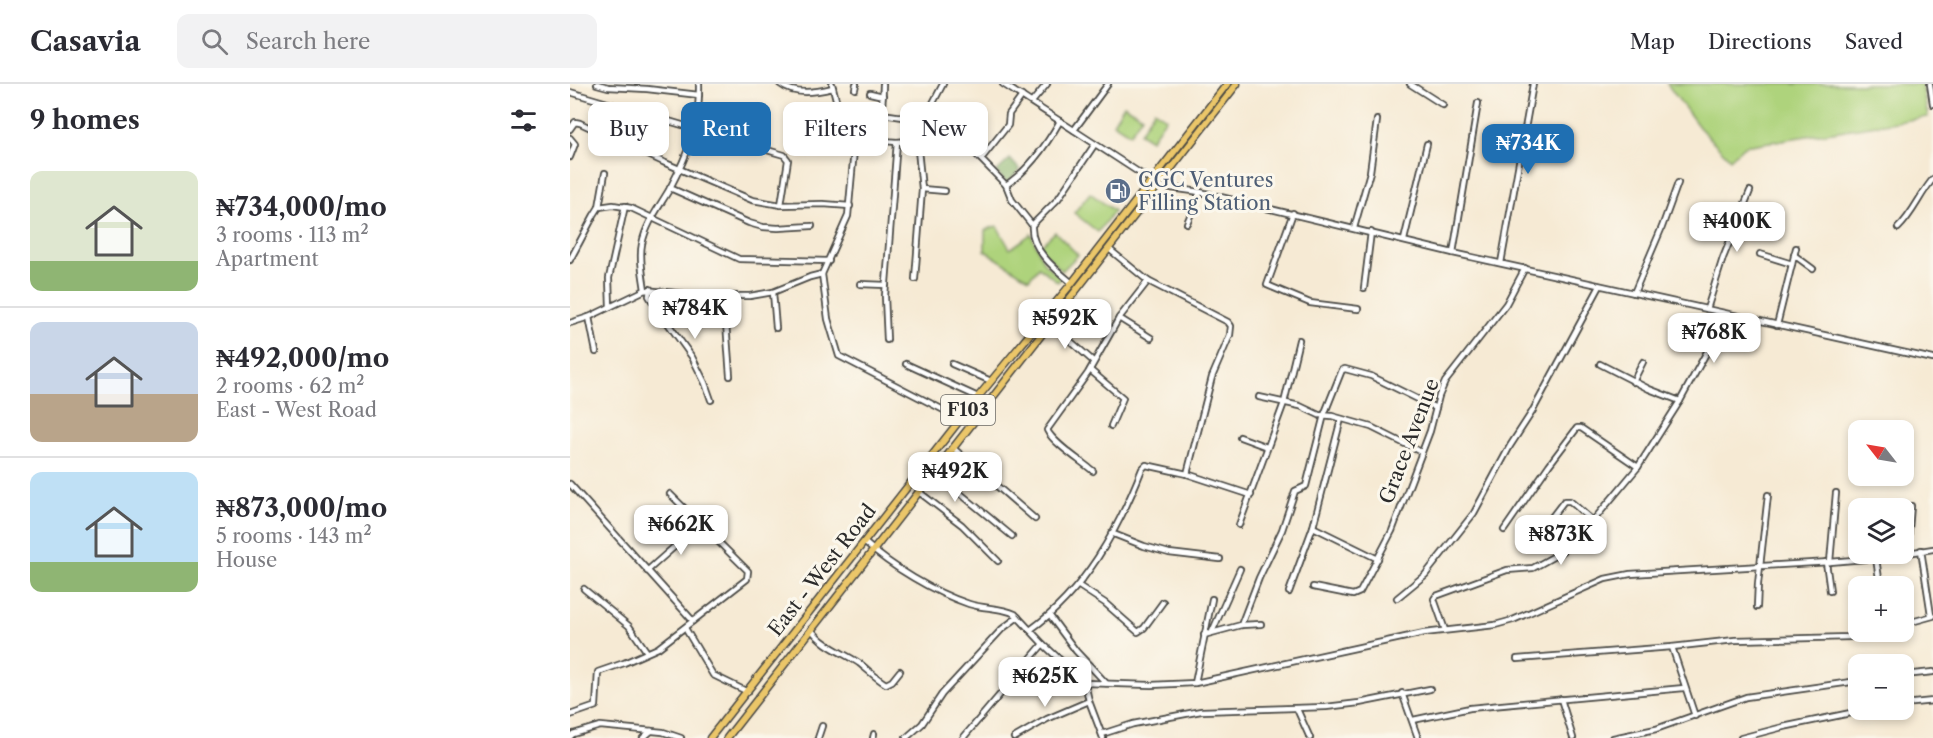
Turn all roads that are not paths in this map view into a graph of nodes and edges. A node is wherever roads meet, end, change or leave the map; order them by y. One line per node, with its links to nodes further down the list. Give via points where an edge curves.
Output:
1 (597, 84): 17 (street)
2 (699, 84): 17 (street)
3 (780, 84): 14 (street, via 806,92)
4 (883, 84): 18 (street)
5 (943, 84): 22 (street)
6 (1003, 84): 19 (street)
7 (1047, 84): 23 (street)
8 (1108, 84): 32 (street)
9 (1227, 84): 50 (main road, East - West Road / F103)
10 (1237, 84): 50 (main road, East - West Road / F103)
11 (1410, 84): 26 (street)
12 (1533, 84): 77 (street)
13 (1930, 84): 25 (street)
14 (832, 86): 21 (street)
15 (570, 92): 30 (street)
16 (870, 93): 18 (street)
17 (699, 95): 20 (street)
18 (883, 96): 27 (street, via 882,114)
19 (1022, 96): 23 (street); 45 (street, via 1008,125)
20 (698, 102)
21 (836, 102)
22 (934, 102)
23 (1032, 102): 29 (street)
24 (1478, 103): 72 (street)
25 (1933, 104)
26 (1443, 105)
27 (900, 117)
28 (1377, 120): 66 (street, via 1370,171)
29 (1060, 121): 32 (street); 51 (street, via 1038,154)
30 (681, 123)
31 (570, 129): 46 (street, via 575,122 580,123)
32 (1074, 130): 37 (street)
33 (570, 138): 44 (street, via 575,144)
34 (888, 141): 35 (street)
35 (897, 142): 36 (street); 86 (street)
36 (900, 142)
37 (1095, 144): 50 (street); 64 (street, via 1058,199)
38 (1427, 144): 69 (street)
39 (771, 152): 58 (street, via 787,157)
40 (686, 156): 46 (street)
41 (854, 156): 59 (street)
42 (919, 156): 53 (street)
43 (978, 156): 45 (street)
44 (570, 157)
45 (981, 159): 51 (street)
46 (679, 168): 52 (street); 58 (street, via 752,200)
47 (605, 173): 60 (street)
48 (1933, 179): 67 (street)
49 (1678, 183): 91 (street)
50 (1155, 184): 56 (street); 71 (main road, East - West Road / F103); 84 (main road, East - West Road / F103)
51 (1006, 185): 64 (street, via 1012,200)
52 (670, 188): 62 (street); 65 (street, via 763,227)
53 (922, 189): 54 (street); 82 (street)
54 (945, 191)
55 (1750, 191): 95 (street)
56 (1200, 192): 61 (street); 63 (street)
57 (625, 206): 60 (street); 62 (street); 93 (street, via 609,278)
58 (781, 206): 59 (street)
59 (850, 206): 76 (street)
60 (599, 207): 75 (street)
61 (1293, 213): 66 (street); 94 (street, via 1268,285 1310,303)
62 (653, 218): 76 (street, via 739,259); 89 (street, via 642,244)
63 (1187, 223)
64 (1032, 225): 84 (street, via 1031,234 1041,251)
65 (812, 226)
66 (1354, 228): 68 (street)
67 (1898, 228)
68 (1371, 232): 69 (street); 88 (street)
69 (1404, 240): 72 (street)
70 (1796, 248): 74 (street)
71 (1109, 249): 83 (street); 100 (main road, East - West Road / F103)
72 (1453, 253): 77 (street)
73 (1760, 254): 78 (street)
74 (1794, 255): 78 (street); 80 (street)
75 (570, 260)
76 (829, 261): 81 (street)
77 (1501, 263): 79 (street)
78 (1792, 264): 101 (street)
79 (1525, 268): 87 (street); 122 (street, Grace Avenue, via 1506,304 1445,382)
80 (1813, 269)
81 (822, 274): 90 (street); 124 (street, via 828,319 839,356)
82 (915, 279)
83 (1148, 281): 98 (street); 134 (street, via 1231,326 1212,377)
84 (1072, 283): 115 (main road, East - West Road / F103)
85 (861, 284): 86 (street)
86 (886, 285): 105 (street)
87 (1600, 286): 91 (street); 168 (street, via 1474,513 1425,575)
88 (1364, 288)
89 (647, 290): 92 (street); 93 (street); 119 (street, via 692,357)
90 (774, 292): 92 (street); 102 (street)
91 (1634, 293): 95 (street)
92 (724, 296): 114 (street)
93 (610, 307): 97 (street)
94 (1358, 309)
95 (1707, 309): 96 (street)
96 (1727, 315): 101 (street); 120 (street)
97 (589, 317): 99 (street); 106 (street)
98 (1119, 318): 103 (street); 108 (street)
99 (570, 322)
100 (1051, 324): 108 (street); 129 (main road, East - West Road / F103)
101 (1777, 325): 107 (street)
102 (776, 328)
103 (1151, 338)
104 (1299, 339): 121 (street)
105 (887, 340)
106 (596, 352)
107 (1933, 359)
108 (1094, 361): 113 (street)
109 (1642, 362): 116 (street)
110 (906, 363): 117 (street)
111 (952, 364): 115 (street)
112 (1600, 364): 116 (street)
113 (1090, 370): 126 (street, via 1123,398); 132 (street, via 1047,430)
114 (730, 376)
115 (991, 381): 117 (main road, East - West Road / F103)
116 (1634, 382): 120 (street)
117 (978, 397): 124 (main road, East - West Road / F103)
118 (1259, 397): 121 (street)
119 (711, 400)
120 (1680, 402): 131 (street)
121 (1284, 403): 123 (street); 128 (street)
122 (1436, 408): 123 (street, via 1371,376 1345,369 1339,373); 130 (street, Grace Avenue)
123 (1324, 415): 125 (street); 178 (street, via 1306,486 1295,491)
124 (961, 419): 150 (main road, East - West Road / F103)
125 (1341, 419): 130 (street, via 1371,427); 145 (street)
126 (1111, 426)
127 (1240, 437): 128 (street)
128 (1267, 447): 139 (street)
129 (953, 448): 133 (main road, East - West Road / F103); 141 (street)
130 (1422, 452): 156 (street, Grace Avenue)
131 (1638, 467): 142 (street); 146 (street, via 1577,428)
132 (1093, 471)
133 (934, 472): 136 (main road, East - West Road / F103); 148 (street)
134 (1187, 474): 139 (street); 147 (street, via 1144,466)
135 (570, 484): 162 (street)
136 (919, 492): 152 (main road, East - West Road / F103); 158 (street, via 962,525)
137 (1836, 493): 159 (street)
138 (670, 494): 143 (street)
139 (1251, 495): 144 (street)
140 (1767, 495): 160 (street)
141 (1035, 519)
142 (1593, 521): 149 (street, via 1570,501 1564,501); 182 (street, via 1543,564 1507,570 1436,596)
143 (700, 524): 162 (street); 175 (street, via 749,574)
144 (1239, 525)
145 (1313, 527): 156 (street); 167 (street)
146 (1504, 530)
147 (1111, 533): 155 (street, via 1169,553); 163 (street)
148 (1012, 536)
149 (1535, 539)
150 (864, 543): 152 (street); 199 (main road, East - West Road / F103)
151 (1933, 549): 153 (street)
152 (873, 550): 174 (street, via 948,596 981,608 1009,611); 180 (main road, East - West Road / F103)
153 (1922, 550): 154 (street); 173 (street)
154 (1914, 552)
155 (1220, 559)
156 (1378, 559): 164 (street, Grace Avenue, via 1358,593)
157 (1848, 560): 159 (street)
158 (998, 561)
159 (1828, 562): 160 (street); 166 (street)
160 (1760, 566): 171 (street); 182 (street, via 1605,579 1513,620)
161 (1240, 569): 183 (street)
162 (647, 570): 175 (street)
163 (1079, 586): 170 (street, via 1106,603 1138,632); 172 (street)
164 (1312, 587)
165 (584, 589): 188 (street, via 629,626)
166 (1830, 591)
167 (1289, 592)
168 (1396, 598)
169 (1212, 599): 184 (street)
170 (1163, 602)
171 (1757, 608)
172 (1050, 616): 181 (street); 195 (street)
173 (1932, 616): 176 (street)
174 (1018, 617): 181 (street); 219 (street, via 1002,629)
175 (693, 621): 179 (street)
176 (1914, 621)
177 (1261, 624): 178 (street)
178 (1241, 625): 183 (street)
179 (685, 628): 188 (street); 199 (street, via 713,675)
180 (811, 629): 190 (street, via 886,684); 217 (main road, East - West Road / F103)
181 (1030, 630): 186 (street)
182 (1445, 630): 196 (street)
183 (1212, 632): 184 (street)
184 (1204, 635): 196 (street)
185 (1848, 637): 187 (street, via 1735,640)
186 (1043, 644): 194 (street); 220 (street)
187 (1672, 647): 189 (street); 197 (street)
188 (647, 652): 207 (street, via 598,672 596,706)
189 (1517, 659)
190 (900, 671)
191 (1933, 672): 192 (street)
192 (1914, 674)
193 (1848, 682): 208 (street, via 1746,697)
194 (1085, 683): 195 (street); 202 (street)
195 (1107, 683): 196 (street)
196 (1195, 683)
197 (1684, 688): 201 (street); 208 (street)
198 (1430, 689): 200 (street)
199 (748, 692): 216 (main road, East - West Road / F103)
200 (1402, 693): 205 (street, via 1359,703); 209 (street)
201 (1561, 699): 209 (street, via 1470,708); 224 (street)
202 (1089, 701): 212 (street); 221 (street)
203 (1933, 701): 204 (street)
204 (1914, 703)
205 (1297, 709): 212 (street, via 1201,711 1132,724); 222 (street)
206 (1848, 714): 226 (street)
207 (570, 715)
208 (1695, 716): 225 (street)
209 (1413, 720): 223 (street)
210 (822, 726): 218 (street)
211 (651, 731): 213 (street, via 600,726); 214 (street); 215 (street)
212 (1102, 736)
213 (570, 737)
214 (643, 738)
215 (681, 738)
216 (710, 738)
217 (727, 738)
218 (818, 738)
219 (906, 738)
220 (963, 738)
221 (1014, 738)
222 (1310, 738)
223 (1418, 738)
224 (1573, 738)
225 (1613, 738)
226 (1741, 738)

